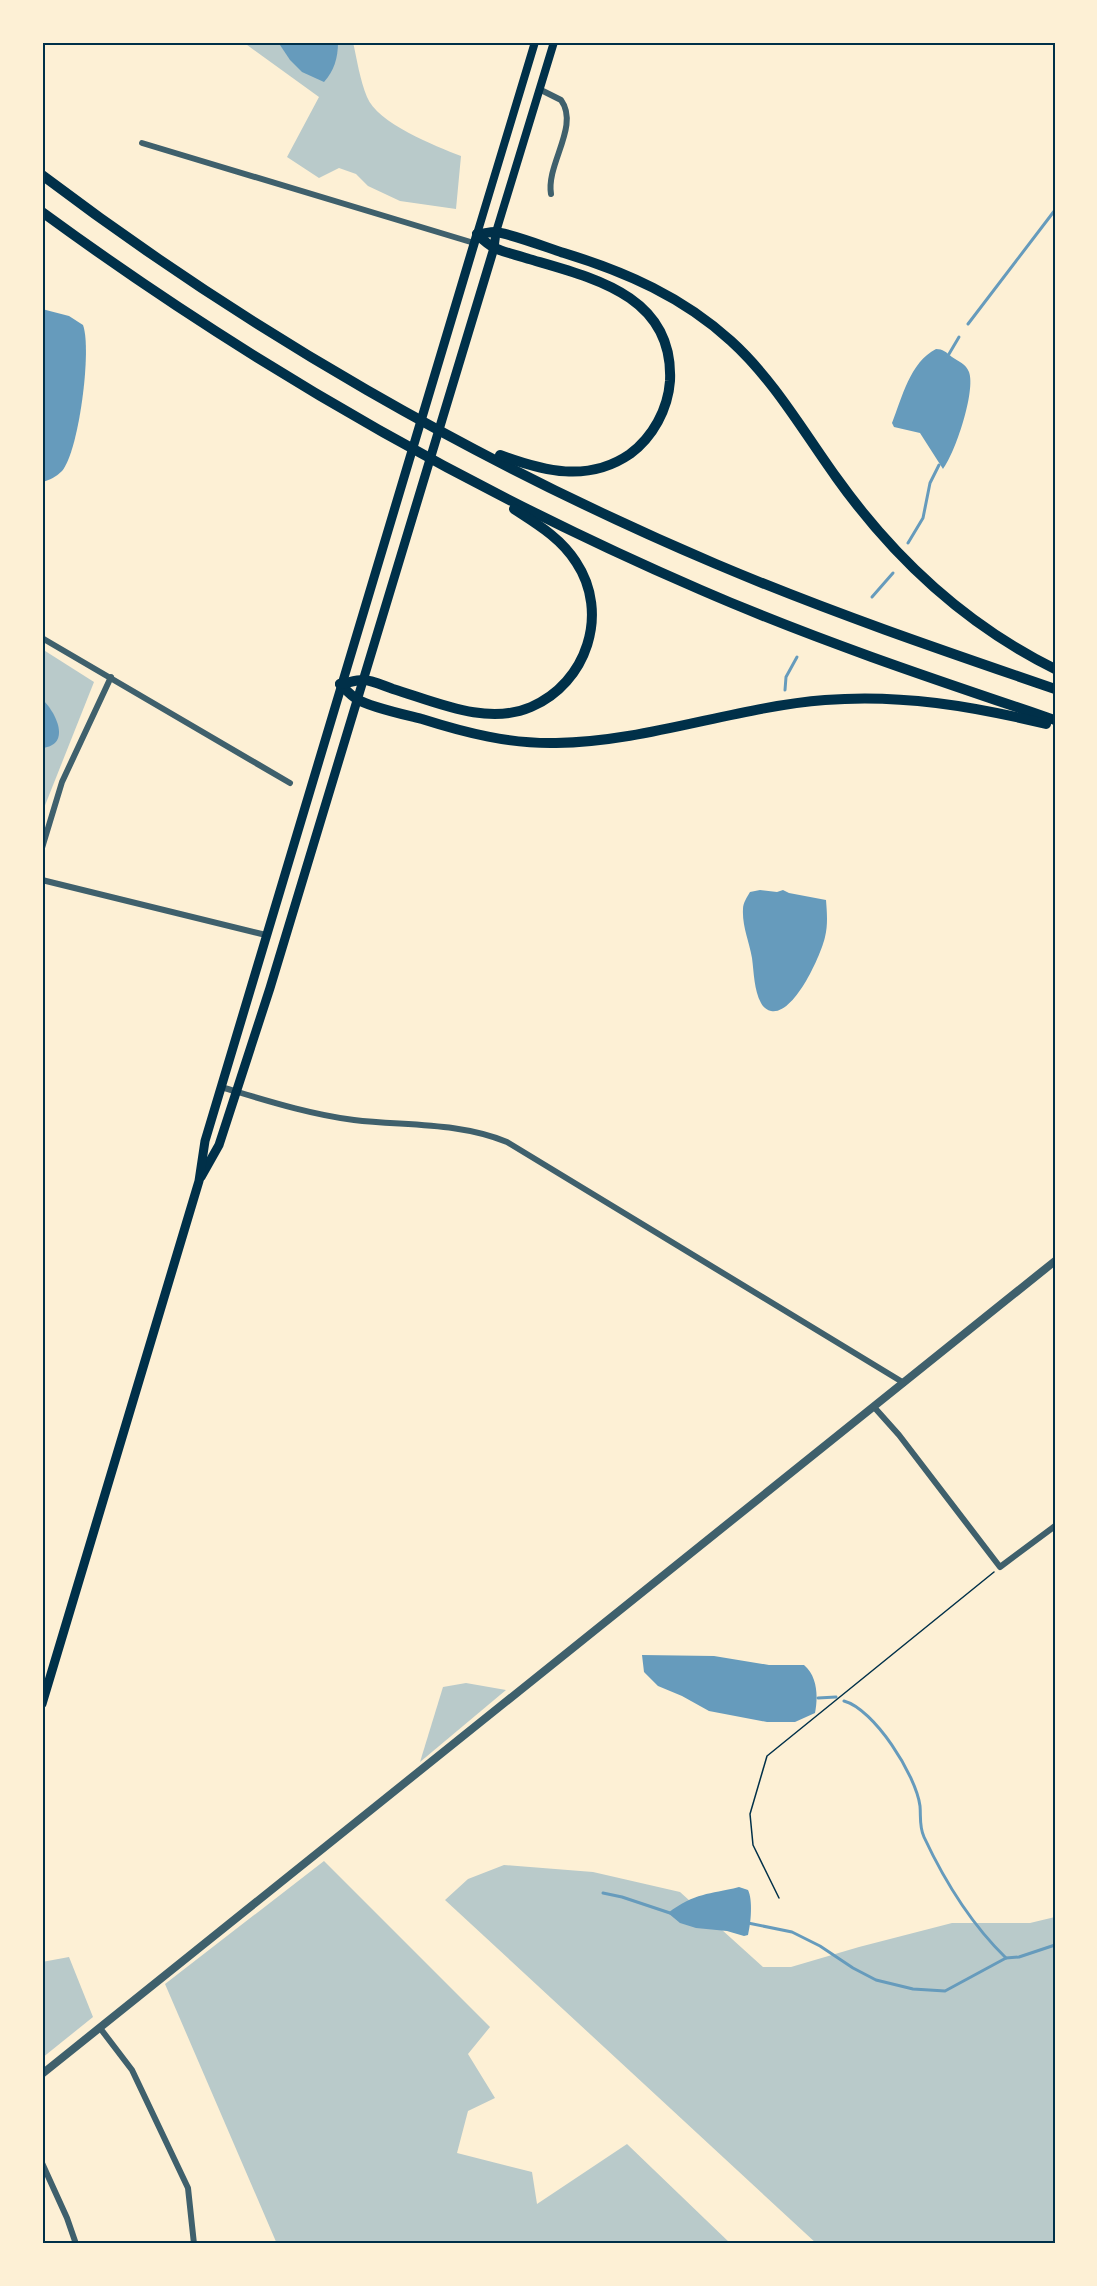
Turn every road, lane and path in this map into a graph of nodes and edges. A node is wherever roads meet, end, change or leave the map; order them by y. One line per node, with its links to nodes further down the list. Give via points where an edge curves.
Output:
1 (535, 42): 9 (main road)
2 (554, 42): 3 (main road)
3 (539, 89): 6 (street, via 556,96 567,111 551,176); 8 (main road)
4 (142, 143): 9 (street)
5 (42, 175): 11 (highway, via 260,325)
6 (551, 194)
7 (42, 212): 12 (highway, via 244,350)
8 (496, 232): 9 (highway); 10 (main road); 14 (highway, via 625,273 664,292 717,328 762,374 857,505 898,554 970,617)
9 (475, 239): 10 (highway); 17 (main road)
10 (494, 248): 11 (highway, via 600,281 638,303 663,340 669,362 669,393 658,423 639,447 614,464 594,470 541,469); 16 (main road)
11 (454, 438): 18 (highway, via 714,563 893,633)
12 (469, 479): 16 (highway, via 545,530 576,562 592,603 590,638 582,661 549,697 529,708 506,713 456,708); 20 (highway, via 613,551 752,611 883,662)
13 (42, 638): 15 (street)
14 (1055, 669)
15 (111, 677): 22 (street); 23 (street, via 62,782)
16 (363, 680): 17 (highway); 19 (main road)
17 (340, 684): 19 (highway); 25 (main road)
18 (1055, 689)
19 (357, 700): 21 (highway, via 472,734 536,743 599,740 779,706 855,698 951,703); 27 (main road)
20 (1055, 720)
21 (1055, 726)
22 (290, 783)
23 (42, 848)
24 (42, 880): 25 (street)
25 (266, 935): 26 (main road)
26 (221, 1087): 27 (street); 28 (main road, via 205,1141)
27 (236, 1091): 28 (main road, via 219,1145); 30 (street, via 330,1116 465,1129 507,1142)
28 (199, 1181): 34 (main road)
29 (1055, 1261): 30 (street)
30 (904, 1383): 31 (street)
31 (874, 1407): 33 (street); 36 (street)
32 (1055, 1526): 33 (street)
33 (1000, 1567): 35 (path, via 767,1756 750,1814 753,1845)
34 (42, 1704)
35 (779, 1898)
36 (100, 2028): 37 (street); 40 (street, via 132,2070 188,2188)
37 (42, 2074)
38 (42, 2163): 39 (street)
39 (76, 2244)
40 (194, 2244)

